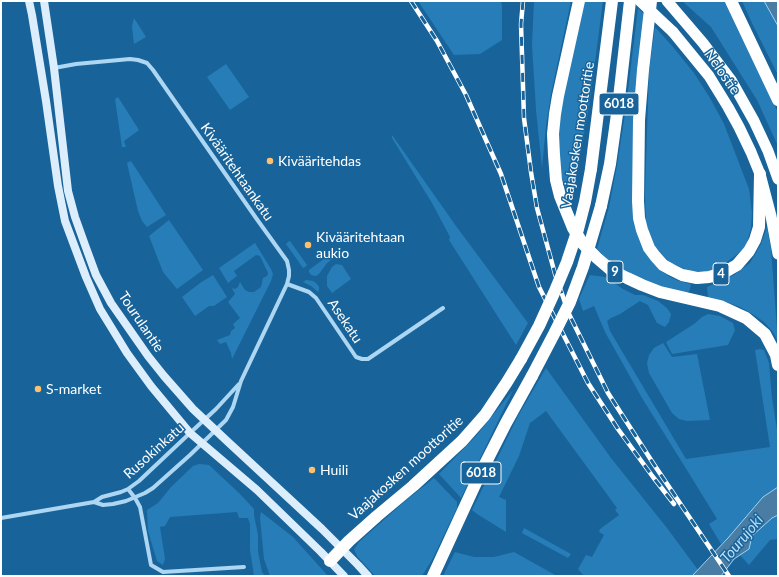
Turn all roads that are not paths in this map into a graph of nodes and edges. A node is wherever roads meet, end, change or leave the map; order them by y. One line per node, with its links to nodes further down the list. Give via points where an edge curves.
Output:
1 (29, 1): 21 (main road, Tourulantie, via 58,186 65,222 74,247 100,309 127,353)
2 (44, 1): 10 (main road, Tourulantie)
3 (579, 1): 17 (highway, 9, via 558,96 553,134 556,180 573,228 583,244 597,258 626,278 660,292 720,306 746,318 765,334 776,355)
4 (612, 1): 27 (highway, Vaajakosken moottoritie / 6018, bridge, via 585,202 567,262 539,326 507,382 485,415 462,442)
5 (630, 1): 30 (highway, 6018, bridge, via 610,164 583,267 570,302 479,476)
6 (640, 1): 12 (highway, Nelostie / 4, bridge, via 673,32 709,76 745,139)
7 (651, 1): 12 (highway, 4, via 639,120 638,201 639,218 649,248 663,265 682,275 697,278 723,273 737,265 755,240 758,227)
8 (730, 1): 11 (highway)
9 (669, 3): 13 (highway, via 731,80 754,121)
10 (54, 68): 15 (street, Kivääritehtaankatu, via 130,59 146,63 287,261); 19 (main road, Tourulantie, via 68,191 96,275 111,303 148,356)
11 (778, 100)
12 (760, 174): 14 (highway, Nelostie)
13 (778, 179)
14 (778, 254)
15 (287, 284): 16 (street, Asekatu, via 309,292 316,298 356,357 362,359 368,359); 18 (street, Kivääritehtaankatu)
16 (443, 308)
17 (778, 365)
18 (240, 383): 19 (street, Kivääritehtaankatu); 20 (street, Kivääritehtaankatu, via 233,408 226,420)
19 (204, 420): 20 (main road, Tourulantie); 21 (street, Rusokinkatu)
20 (215, 430): 22 (street, Kivääritehtaankatu); 27 (main road, Tourulantie)
21 (190, 433): 22 (main road, Tourulantie); 23 (street, Rusokinkatu)
22 (202, 443): 24 (street, Rusokinkatu, via 153,488); 28 (main road, Tourulantie, via 257,490)
23 (128, 489): 24 (street); 25 (street, Rusokinkatu)
24 (135, 498): 25 (street, Rusokinkatu, via 113,504 102,505); 29 (street, via 140,507 151,565 163,572)
25 (94, 502): 26 (street, Rusokinkatu)
26 (1, 518)
27 (342, 548): 28 (highway, 6018); 32 (main road, Tourulantie)
28 (330, 561): 31 (main road, Tourulantie)
29 (244, 567)
30 (432, 575)
31 (344, 576)
32 (368, 576)

